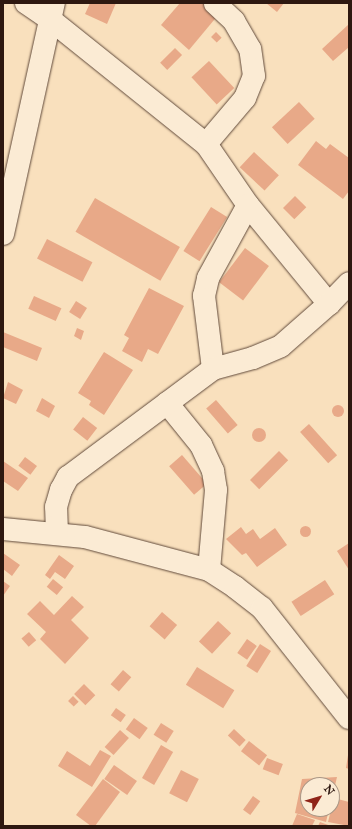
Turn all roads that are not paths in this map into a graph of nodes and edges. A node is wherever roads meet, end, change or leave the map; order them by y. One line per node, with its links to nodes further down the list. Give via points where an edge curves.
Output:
1 (26, 3): 3 (street)
2 (215, 3): 4 (street, via 234,21 250,49 254,76 245,98)
3 (52, 11): 4 (street); 6 (street)
4 (206, 144): 5 (street)
5 (248, 205): 8 (street); 9 (street, via 208,278 204,296)
6 (3, 234)
7 (349, 283): 8 (street)
8 (329, 304): 9 (street, via 281,346 253,358)
9 (214, 368): 10 (street)
10 (167, 403): 12 (street, via 68,478 56,507); 13 (street, via 201,445 213,471 216,496)
11 (3, 529): 12 (street)
12 (57, 533): 13 (street, via 86,537)
13 (209, 570): 14 (street, via 235,586 262,608)
14 (349, 718)

